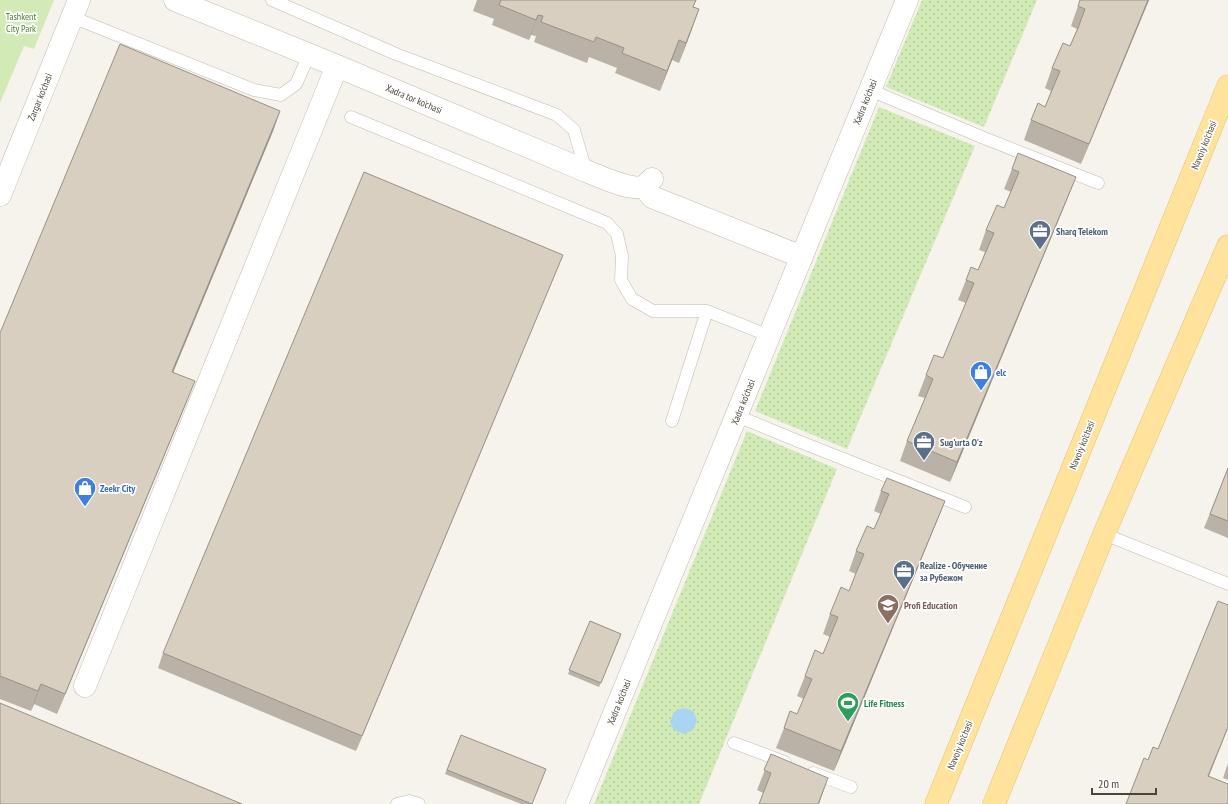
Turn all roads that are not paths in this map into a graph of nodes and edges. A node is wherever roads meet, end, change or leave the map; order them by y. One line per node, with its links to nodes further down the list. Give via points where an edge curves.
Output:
1 (176, 0): 5 (street, Xadra tor ko'chasi)
2 (272, 0): 10 (lane, via 396,54 556,115 574,130)
3 (907, 0): 8 (street, Xadra ko'chasi)
4 (76, 9): 5 (lane, via 254,90 281,95 296,84); 12 (street, Zargar ko'chasi)
5 (309, 55): 6 (street, Xadra tor ko'chasi)
6 (337, 66): 10 (street, Xadra tor ko'chasi); 22 (street)
7 (1228, 86): 28 (main road, Navoiy ko'chasi)
8 (870, 90): 11 (lane); 14 (street, Xadra ko'chasi)
9 (351, 117): 15 (lane, via 607,223 617,234 622,256 621,280 632,299 653,311)
10 (586, 170): 14 (street, Xadra tor ko'chasi, via 622,185 634,187 648,183 652,197)
11 (1098, 183)
12 (0, 195)
13 (1228, 246): 20 (main road)
14 (802, 257): 16 (street, Xadra ko'chasi)
15 (707, 311): 16 (lane); 18 (lane)
16 (770, 336): 17 (street, Xadra ko'chasi)
17 (737, 416): 19 (lane); 27 (street, Xadra ko'chasi)
18 (672, 421)
19 (965, 507)
20 (1104, 534): 21 (lane); 29 (main road)
21 (1228, 584)
22 (85, 686)
23 (734, 743): 24 (lane)
24 (851, 787)
25 (397, 804): 26 (lane, via 409,801)
26 (419, 804)
27 (577, 804)
28 (936, 804)
29 (994, 804)

